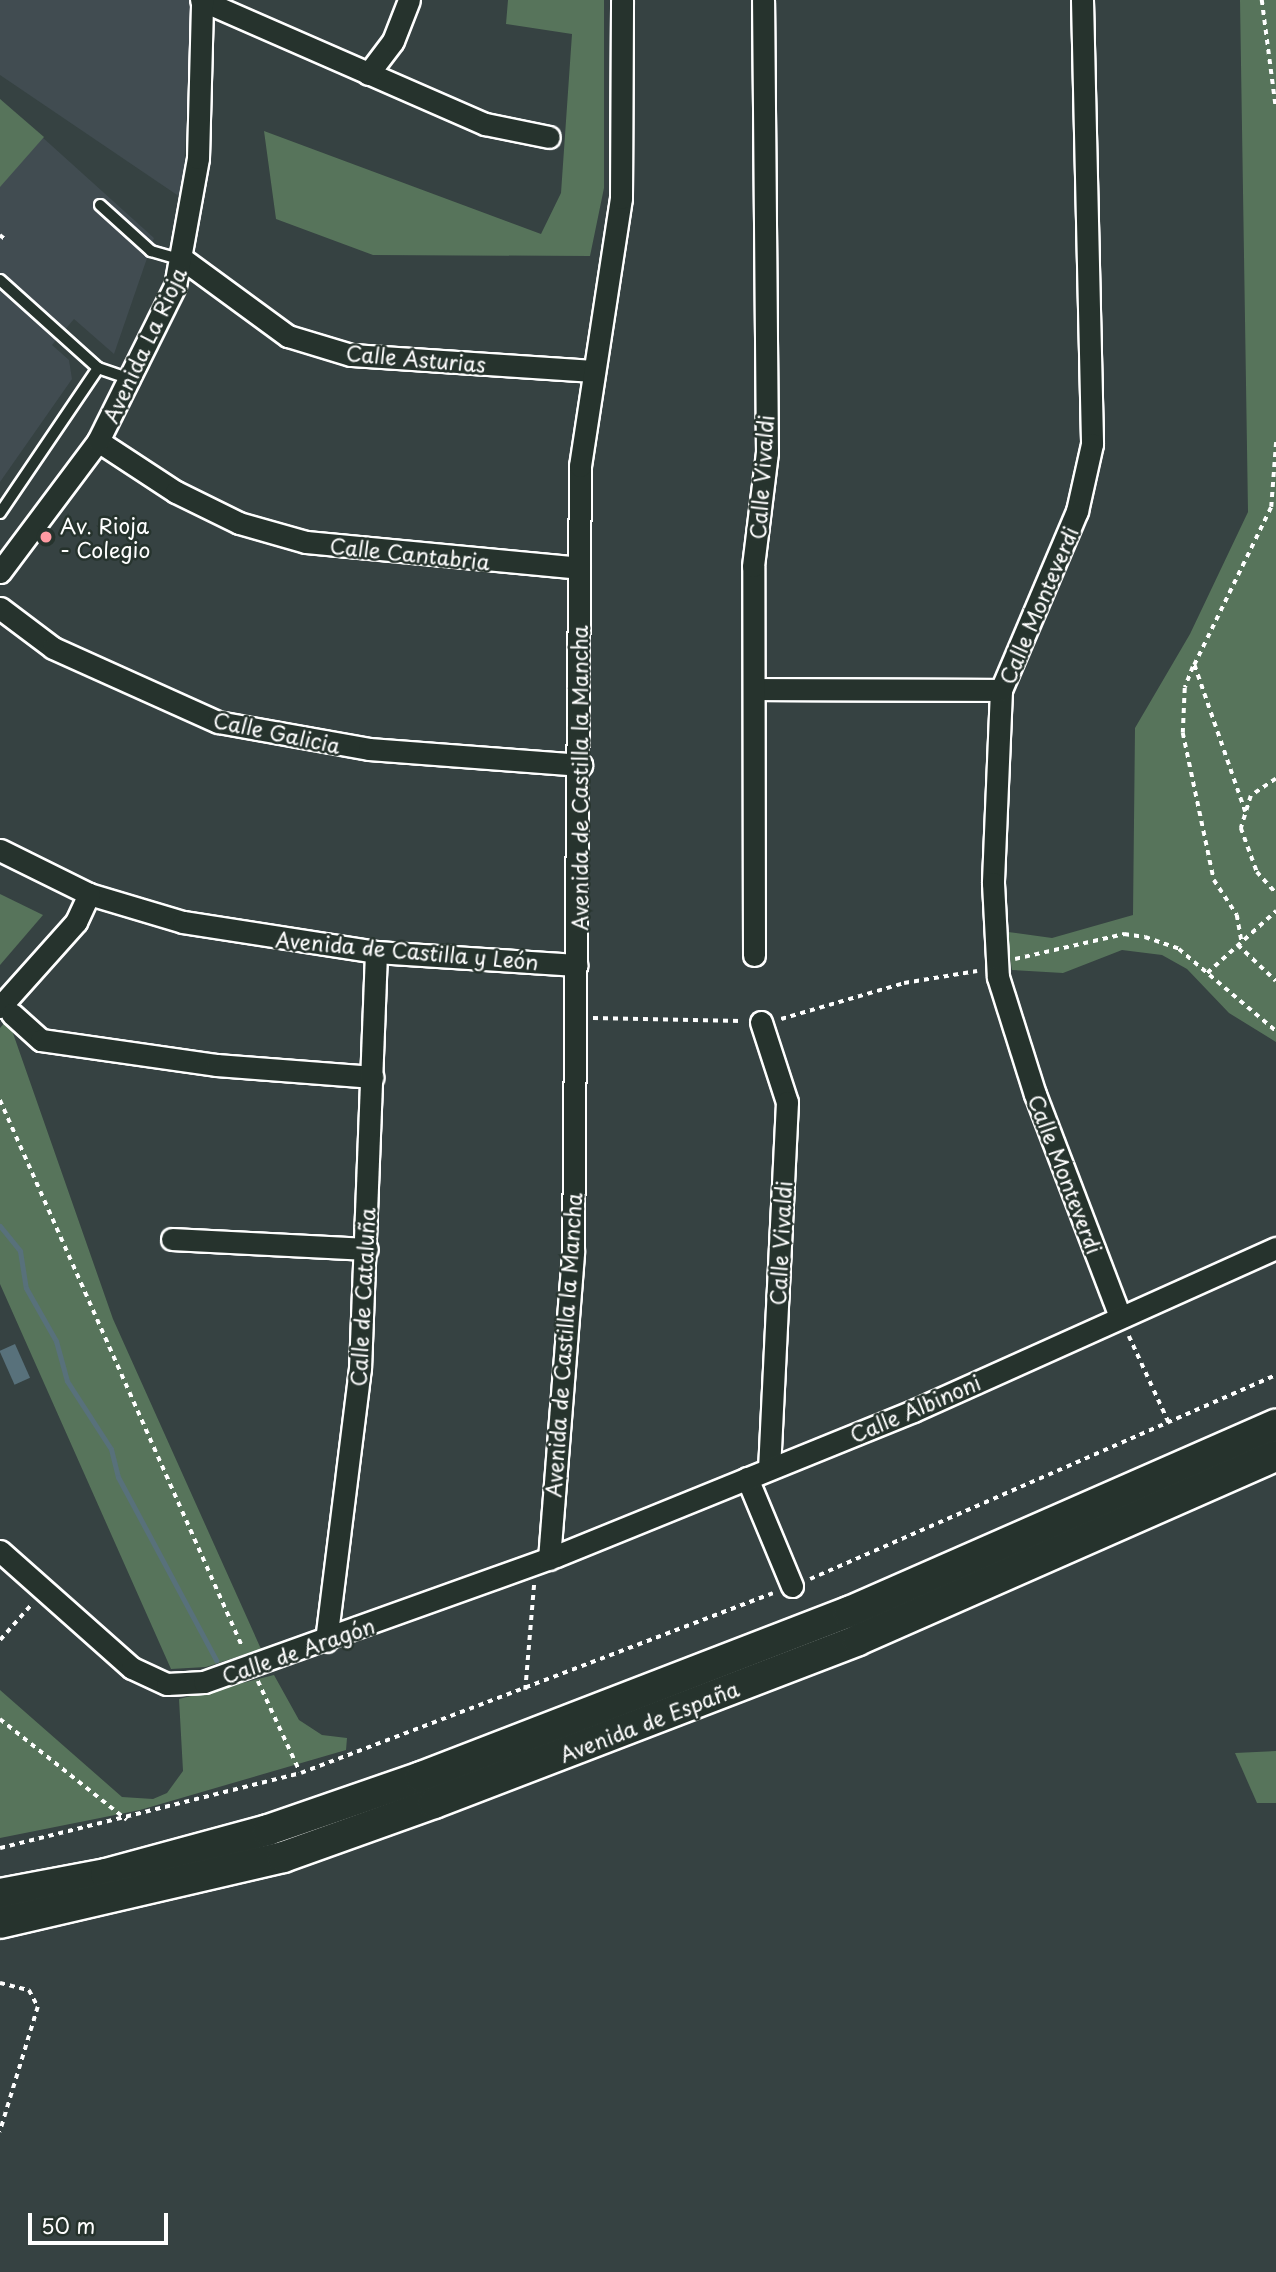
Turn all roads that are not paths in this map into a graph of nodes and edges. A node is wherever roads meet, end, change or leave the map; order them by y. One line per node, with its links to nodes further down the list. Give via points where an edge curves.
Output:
1 (202, 0): 6 (street); 9 (street, Avenida La Rioja, via 198,158)
2 (409, 0): 6 (street, via 393,41)
3 (622, 0): 12 (street, Avenida de Castilla la Mancha, via 621,198)
4 (763, 0): 19 (street, Calle Vivaldi, via 767,452 753,565)
5 (1082, 0): 20 (street, Calle Monteverdi, via 1092,444 1077,511)
6 (368, 74): 7 (street, via 485,124)
7 (549, 137)
8 (100, 205): 9 (lane, via 151,251)
9 (184, 260): 12 (street, Calle Asturias, via 288,336 351,355); 13 (street, Avenida La Rioja)
10 (0, 280): 11 (lane)
11 (97, 368): 13 (lane); 15 (lane)
12 (590, 371): 16 (street, Avenida de Castilla la Mancha)
13 (132, 380): 14 (street, Avenida La Rioja)
14 (98, 441): 16 (street, Calle Cantabria, via 214,511 306,542 374,553); 17 (street, Avenida La Rioja)
15 (0, 513)
16 (579, 568): 21 (street, Avenida de Castilla la Mancha)
17 (0, 572)
18 (0, 608): 21 (street, Calle Galicia, via 53,648 218,722 369,749)
19 (755, 689): 20 (street); 25 (street, Calle Vivaldi)
20 (1001, 690): 33 (street, Calle Monteverdi, via 993,884 998,976 1035,1094)
21 (581, 765): 26 (street, Avenida de Castilla la Mancha)
22 (0, 849): 23 (street, Avenida de Castilla y León)
23 (89, 894): 24 (street, Avenida de Castilla y León, via 196,924); 27 (street, via 76,922)
24 (376, 952): 26 (street, Avenida de Castilla y León); 29 (street, Calle de Cataluña)
25 (754, 955)
26 (577, 965): 39 (street, Avenida de Castilla la Mancha, via 573,1252)
27 (6, 1011): 29 (street, via 41,1040 216,1065)
28 (761, 1022): 36 (street, Calle Vivaldi, via 787,1102)
29 (373, 1077): 32 (street, Calle de Cataluña)
30 (172, 1239): 32 (street)
31 (1276, 1248): 33 (street, Calle Albinoni)
32 (367, 1249): 41 (street, Calle de Cataluña, via 358,1383)
33 (1120, 1317): 36 (street, Calle Albinoni)
34 (1276, 1425): 42 (main road, Avenida de España, via 849,1612 421,1776 268,1830 106,1874)
35 (1276, 1456): 43 (main road, Avenida de España, via 858,1640 434,1803 283,1857)
36 (769, 1469): 37 (street, Calle Albinoni)
37 (747, 1478): 39 (street, Calle Albinoni); 40 (street)
38 (0, 1551): 41 (street, Calle de Aragón, via 132,1668 167,1684 252,1669)
39 (542, 1561): 41 (street, Calle de Aragón)
40 (792, 1586)
41 (326, 1641)
42 (0, 1894)
43 (0, 1923)

